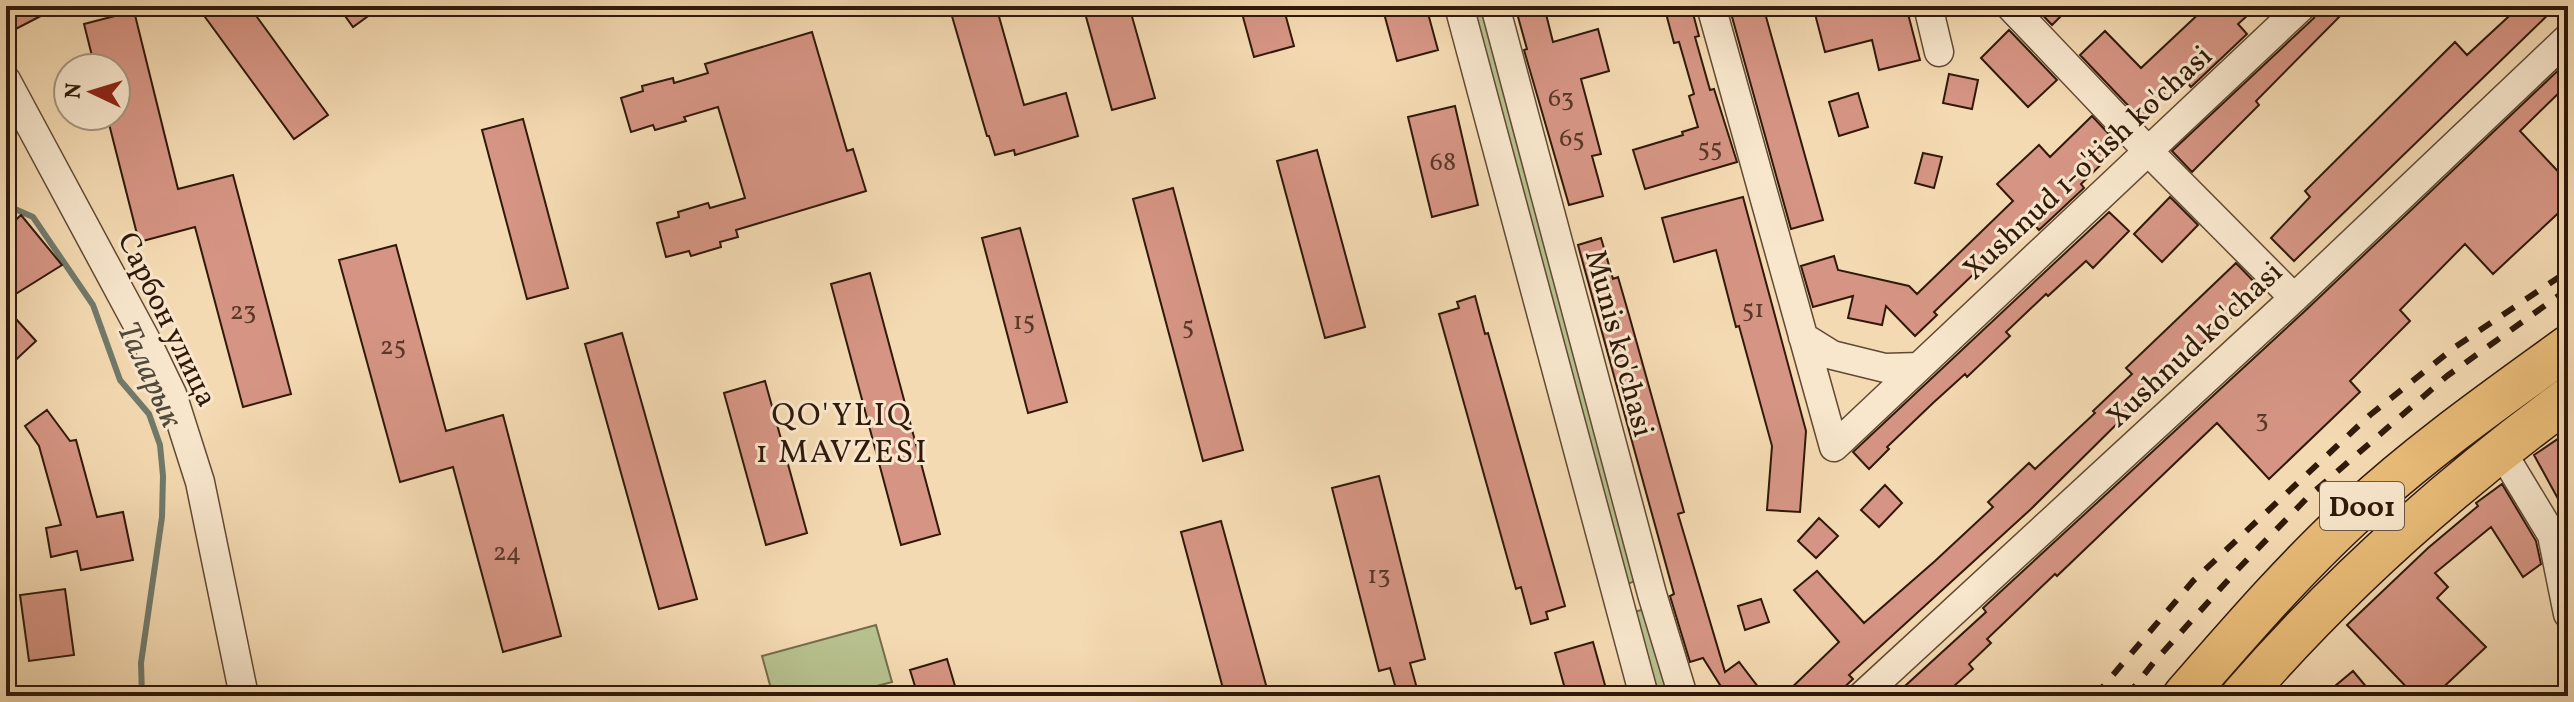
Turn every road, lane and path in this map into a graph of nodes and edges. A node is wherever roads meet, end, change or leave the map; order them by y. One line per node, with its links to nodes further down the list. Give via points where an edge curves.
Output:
1 (1459, 6): 18 (street)
2 (1495, 6): 17 (street, Munis ko'chasi)
3 (1711, 6): 12 (street, Xushnud 1-o'tish ko'chasi)
4 (1928, 6): 8 (street)
5 (2010, 6): 10 (street)
6 (2302, 6): 10 (street, Xushnud 1-o'tish ko'chasi)
7 (2568, 38): 11 (street, Xushnud ko'chasi)
8 (1939, 52)
9 (7, 81): 20 (street, Сарбон улица, via 172,394 200,482)
10 (2148, 151): 11 (street); 14 (street, Xushnud 1-o'tish ko'chasi)
11 (2294, 298): 23 (street, Xushnud ko'chasi)
12 (1803, 337): 14 (street, via 1832,355 1885,368); 14 (street, Xushnud 1-o'tish ko'chasi, via 1834,447)
13 (2568, 347): 24 (highway, D001, via 2451,431 2354,513)
14 (1919, 367)
15 (2568, 399): 16 (highway, D001)
16 (2500, 449): 19 (street, via 2552,535); 25 (highway, D001, via 2391,541)
17 (1652, 594): 18 (street); 22 (street, Munis ko'chasi)
18 (1619, 605): 21 (street)
19 (2568, 614)
20 (244, 696)
21 (1644, 696)
22 (1683, 696)
23 (1862, 696)
24 (2184, 696)
25 (2242, 696)

